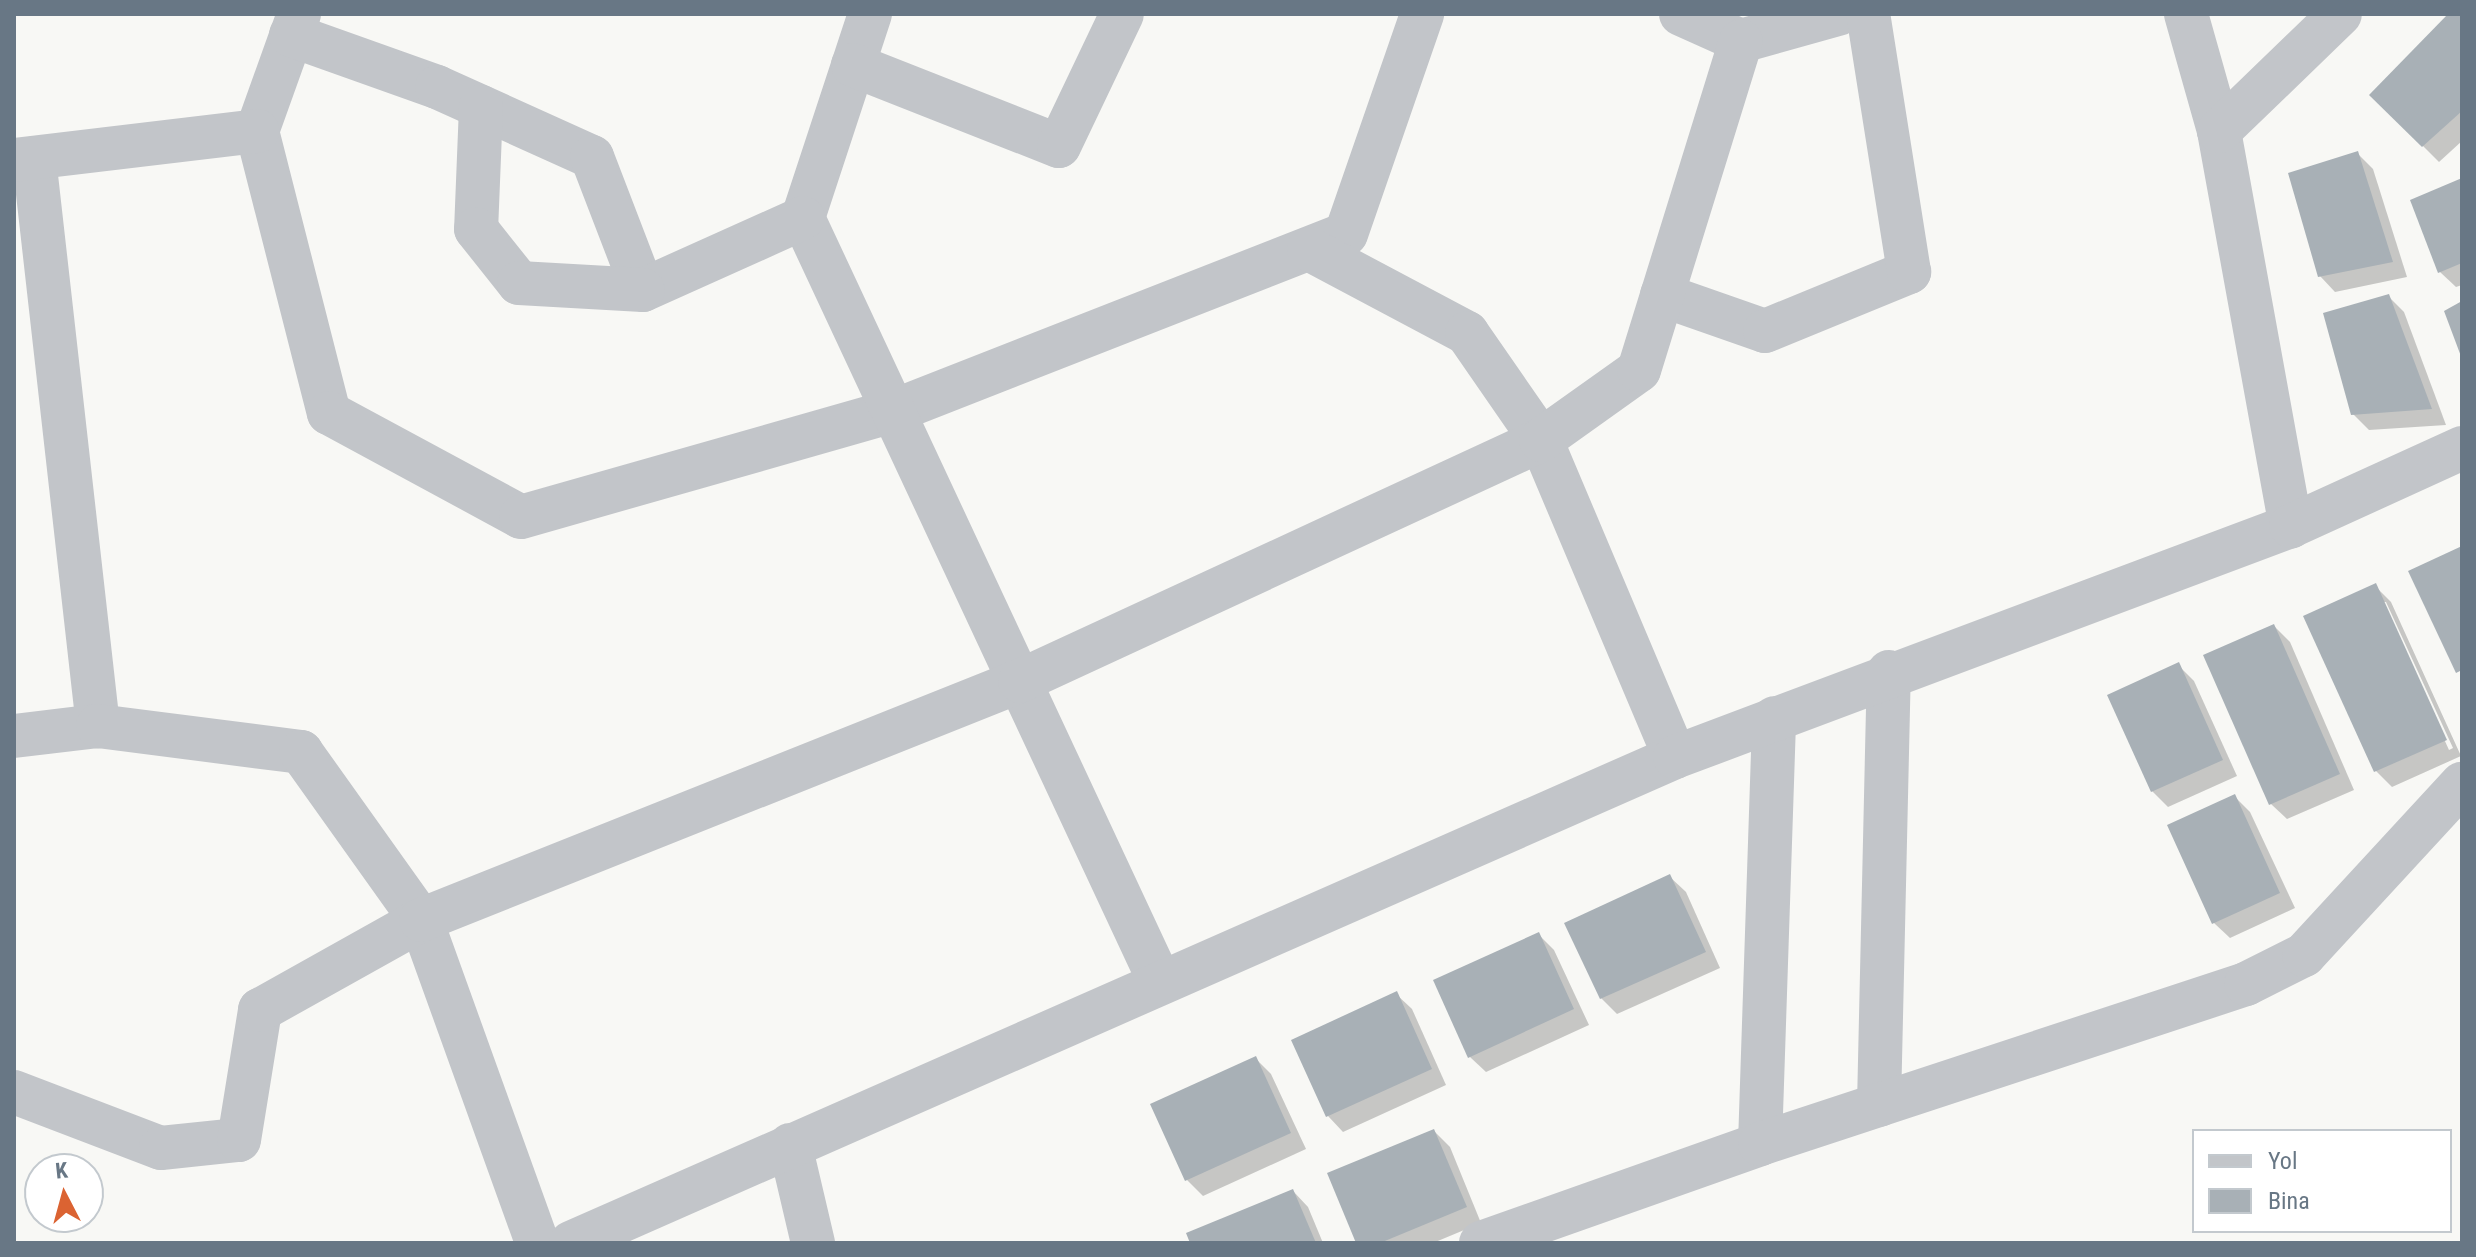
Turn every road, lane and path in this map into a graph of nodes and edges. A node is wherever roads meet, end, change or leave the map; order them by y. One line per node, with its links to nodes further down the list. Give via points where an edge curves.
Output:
1 (870, 14): 11 (street)
2 (1122, 14): 11 (street, via 1059,146)
3 (1422, 14): 17 (street, via 1346,234)
4 (1681, 14): 10 (street)
5 (1838, 14): 10 (street)
6 (1868, 14): 19 (street, via 1909,272 1765,331)
7 (2186, 14): 14 (street)
8 (2340, 14): 14 (street)
9 (295, 24): 12 (street); 13 (street)
10 (1741, 41): 19 (street)
11 (853, 65): 16 (street)
12 (481, 107): 18 (street, via 592,157); 18 (street, via 476,229 519,283)
13 (257, 131): 15 (street); 20 (street, via 329,413 521,517)
14 (2219, 131): 23 (street)
15 (24, 159): 27 (street)
16 (803, 218): 18 (street); 20 (street)
17 (1309, 249): 20 (street); 21 (street, via 1467,333)
18 (643, 290)
19 (1662, 295): 21 (street, via 1639,370)
20 (894, 411): 25 (street)
21 (1541, 440): 25 (street); 29 (street)
22 (2462, 448): 23 (street)
23 (2291, 526): 24 (street)
24 (1889, 672): 26 (street); 34 (street)
25 (1020, 681): 31 (street); 32 (street)
26 (1774, 718): 29 (street); 35 (street)
27 (98, 726): 28 (street); 31 (street, via 301,752)
28 (14, 736)
29 (1675, 757): 32 (street)
30 (2462, 784): 34 (street, via 2304,955 2246,984)
31 (421, 920): 33 (street, via 260,1010 239,1140 161,1148); 37 (street)
32 (1159, 980): 36 (street)
33 (14, 1092)
34 (1879, 1105): 35 (street)
35 (1760, 1144): 40 (street)
36 (790, 1145): 38 (street); 39 (street)
37 (537, 1243)
38 (571, 1243)
39 (813, 1243)
40 (1481, 1243)

